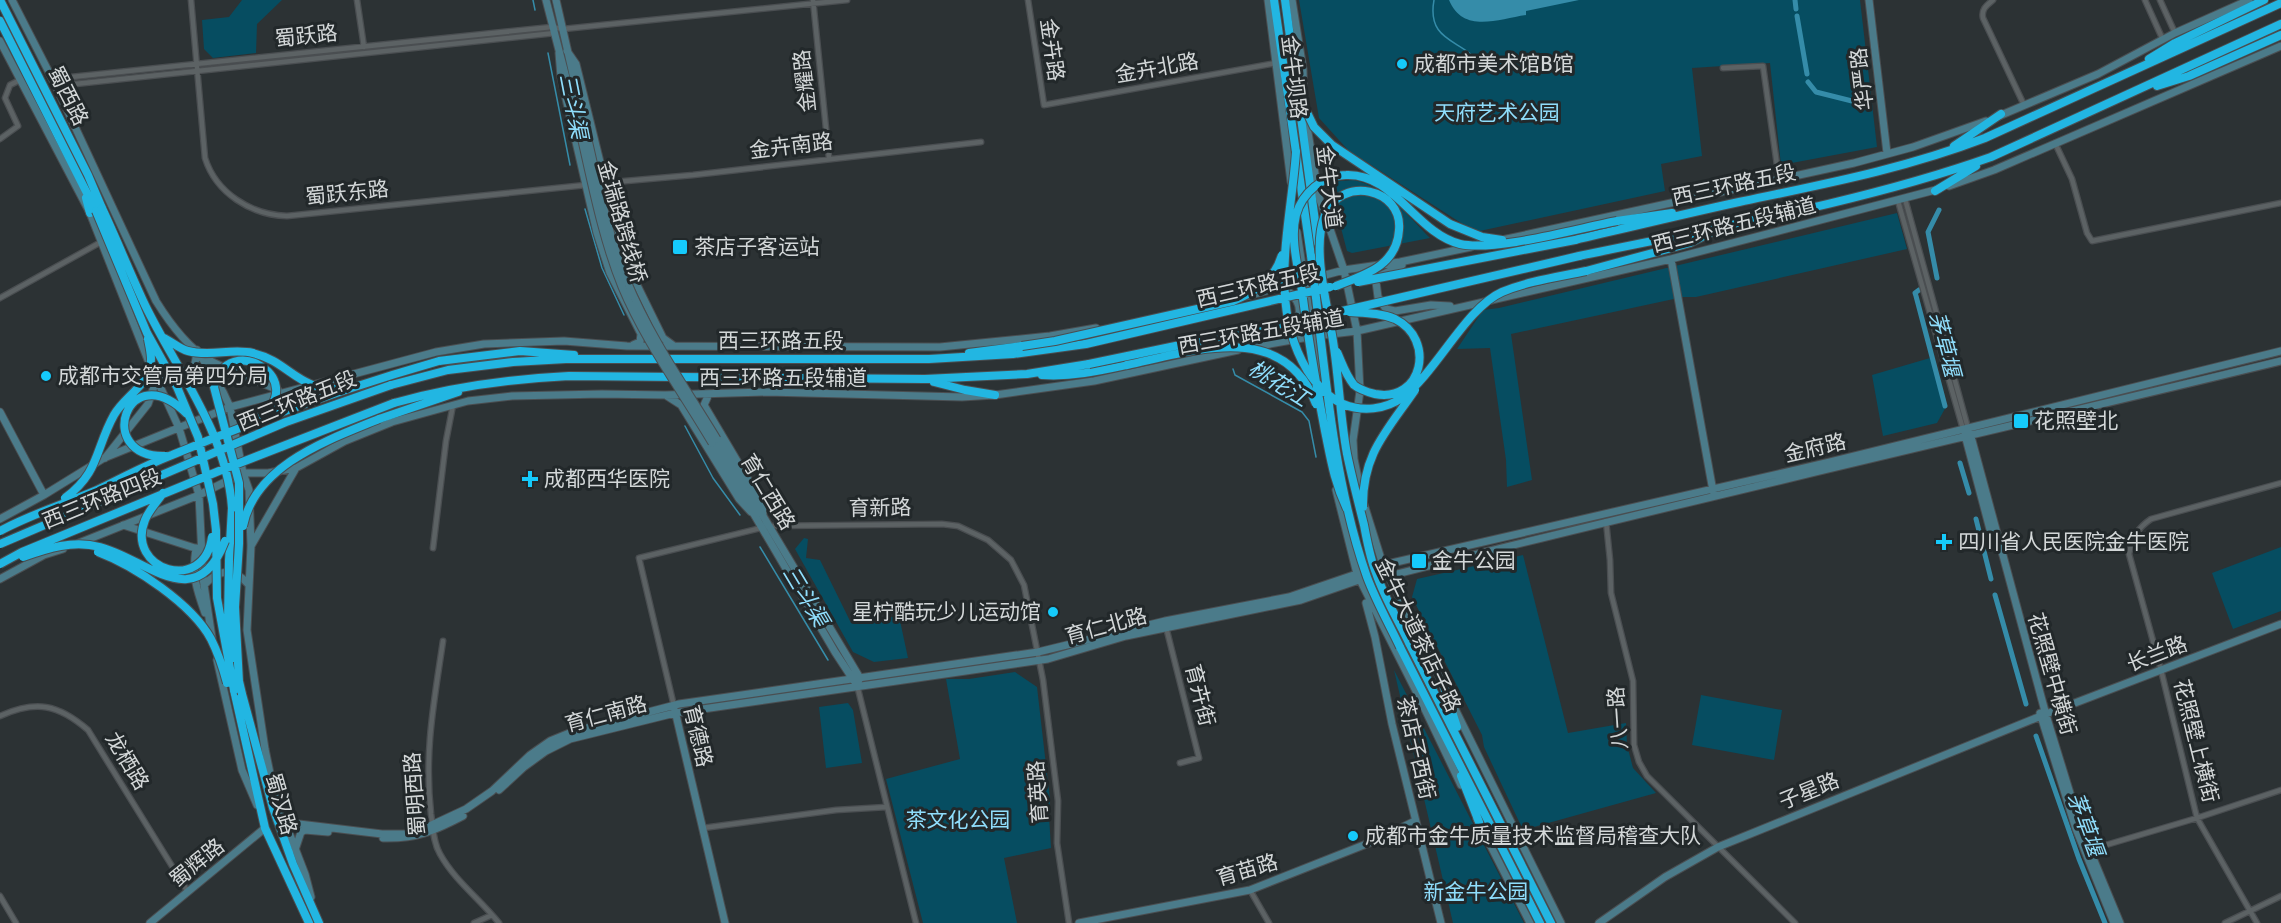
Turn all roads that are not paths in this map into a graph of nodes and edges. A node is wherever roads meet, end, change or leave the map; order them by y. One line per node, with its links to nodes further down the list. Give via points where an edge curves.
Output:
1 (0, 0): 53 (highway, 蜀西路)
2 (12, 0): 36 (main road, 蜀西路)
3 (191, 0): 33 (street, 蜀跃东路)
4 (357, 0): 30 (street)
5 (546, 0): 24 (main road)
6 (556, 0): 23 (main road)
7 (847, 0): 19 (street, 蜀跃路)
8 (1028, 0): 42 (street, 金卉路)
9 (1268, 0): 32 (main road, 金牛坝路)
10 (1274, 0): 48 (highway, 金牛大道)
11 (1285, 0): 40 (highway, 金牛大道)
12 (1292, 0): 70 (main road, 金牛坝路, via 1319,197)
13 (1869, 0): 49 (main road, 华严路)
14 (1994, 0): 43 (street, via 1985,7 1983,18)
15 (2145, 0): 27 (street)
16 (2160, 0): 26 (street)
17 (2249, 0): 26 (main road, 西三环路五段辅道)
18 (2264, 0): 26 (highway)
19 (813, 2): 23 (street, 蜀跃路); 52 (street, 金耀路)
20 (2281, 3): 37 (highway, 西三环路五段)
21 (0, 21): 61 (highway, 蜀西路)
22 (2281, 24): 41 (highway, 西三环路五段)
23 (563, 29): 24 (street, 蜀跃路); 31 (main road)
24 (553, 31): 30 (street, 蜀跃路); 31 (main road); 35 (street, 蜀跃路)
25 (2281, 35): 41 (highway, via 2189,76)
26 (2175, 38): 27 (main road, 西三环路五段辅道); 37 (highway)
27 (2163, 40): 43 (main road, 西三环路五段辅道, via 2098,74)
28 (0, 41): 38 (main road, 蜀西路)
29 (2281, 46): 47 (main road, 西三环路五段辅道)
30 (364, 47): 33 (street, 蜀跃路)
31 (563, 52): 55 (main road, via 576,64); 56 (main road, via 561,77); 109 (main road, 金瑞路跨线桥, bridge, via 607,223 626,279)
32 (1276, 63): 42 (street, 金卉北路); 71 (main road, 金牛坝路)
33 (198, 64): 35 (street, 蜀跃东路); 36 (street, 蜀跃路)
34 (1723, 68): 54 (street, via 1763,66)
35 (198, 70): 39 (street, 蜀跃路); 56 (street, 蜀跃东路, via 209,170 230,195 264,213 287,216)
36 (52, 79): 39 (main road, 蜀西路)
37 (2115, 79): 50 (highway, 西三环路五段)
38 (20, 80): 45 (street, via 10,85 5,98 18,126); 61 (main road, 蜀西路)
39 (56, 86): 58 (main road, 蜀西路)
40 (1299, 96): 64 (highway, bridge, via 1322,136 1450,224 1482,237); 67 (highway, 金牛大道, bridge)
41 (2121, 97): 51 (highway, 西三环路五段)
42 (1044, 105)
43 (2024, 105): 44 (main road, 西三环路五段辅道)
44 (2001, 114): 49 (main road, 西三环路五段辅道, via 1965,130); 50 (highway)
45 (0, 139)
46 (981, 142): 52 (street, 金卉南路)
47 (2055, 143): 57 (main road, 西三环路五段辅道); 60 (street, via 2072,179 2092,241)
48 (1296, 152): 66 (highway, bridge); 81 (highway, 金牛大道, bridge)
49 (1887, 153): 54 (main road, 西三环路五段辅道)
50 (1942, 154): 62 (highway, 西三环路五段, via 1869,175)
51 (1991, 157): 57 (highway); 63 (highway, 西三环路五段, via 1872,194)
52 (829, 158): 55 (street, 金卉南路)
53 (88, 175): 58 (highway); 61 (highway, 蜀西路)
54 (1779, 179): 69 (main road, 西三环路五段辅道)
55 (605, 183): 56 (street, 蜀跃东路); 85 (main road, via 635,281 663,338)
56 (586, 185): 84 (main road, via 610,273 641,334 640,342)
57 (1935, 190): 59 (main road, 西三环路五段辅道)
58 (105, 195): 86 (main road, 蜀西路, via 156,301 167,319)
59 (1901, 200): 68 (main road, 西三环路五段辅道); 108 (street)
60 (2281, 203)
61 (96, 211): 65 (main road); 78 (highway, bridge); 80 (highway, bridge)
62 (1688, 213): 64 (highway, bridge, via 1617,221); 72 (highway, 西三环路五段, bridge, via 1575,240)
63 (1725, 225): 76 (highway, 西三环路五段, bridge); 93 (highway, bridge, via 1689,243 1501,292 1483,305)
64 (1520, 240): 107 (highway, bridge, via 1473,246 1443,238 1389,192 1362,176 1331,177 1311,190 1296,215 1294,237)
65 (101, 242): 74 (street); 92 (main road)
66 (1285, 243): 89 (highway, bridge, via 1272,276 1252,293 1233,301 1055,341); 93 (highway, bridge, via 1288,320 1302,361 1324,392 1350,407 1374,409 1396,401)
67 (1320, 255): 72 (highway, bridge, via 1325,216 1339,197 1353,190 1368,191 1379,195 1397,213 1399,235 1391,255 1381,266); 83 (highway, 金牛大道, bridge)
68 (1671, 259): 75 (main road, 西三环路五段辅道); 118 (main road)
69 (1413, 260): 70 (main road, 西三环路五段辅道); 75 (main road, via 1380,276 1376,282 1378,297 1386,309)
70 (1344, 270): 71 (main road, 西三环路五段辅道); 77 (main road, 金牛坝路)
71 (1304, 282): 73 (main road, 西三环路五段辅道); 79 (main road, 金牛坝路)
72 (1336, 286): 89 (highway, 西三环路五段, bridge, via 1086,344 1013,354)
73 (1275, 290): 82 (main road, via 1295,298 1298,321 1293,331); 85 (main road, 西三环路五段辅道, via 1103,327 980,344)
74 (0, 298)
75 (1459, 307): 77 (main road, 西三环路五段辅道)
76 (1338, 312): 83 (highway, bridge, via 1385,315 1408,328 1419,350 1418,371 1412,382 1392,394 1366,392 1346,374); 91 (highway, 西三环路五段, bridge)
77 (1357, 331): 79 (main road, 西三环路五段辅道); 140 (main road, 金牛坝路, via 1360,391 1354,459)
78 (147, 333): 104 (highway, bridge); 121 (highway, bridge, via 152,360 147,376 114,414 91,472)
79 (1314, 336): 82 (main road, 西三环路五段辅道); 142 (main road, 金牛坝路, via 1336,489)
80 (164, 337): 96 (highway, bridge, via 189,351 238,351 264,357 314,387); 123 (highway, bridge, via 210,428 231,496)
81 (1322, 343): 124 (highway, 金牛大道茶店子路, bridge)
82 (1266, 344): 100 (main road, 西三环路五段辅道, via 1094,381)
83 (1334, 344): 129 (highway, 金牛大道茶店子路, bridge, via 1347,453)
84 (627, 346): 85 (main road, 西三环路五段辅道); 97 (main road, 西三环路五段辅道, via 564,341 476,345)
85 (676, 347)
86 (197, 350): 92 (main road, via 196,366 183,380); 97 (main road, via 209,360); 102 (main road)
87 (2281, 351): 108 (main road, 金府路)
88 (592, 359): 89 (highway, 西三环路五段); 96 (highway, bridge, via 520,351 470,356 439,361); 110 (highway, 西三环路五段, bridge, via 513,362 448,370 391,385 286,422)
89 (929, 359)
90 (2281, 361): 108 (main road, 金府路)
91 (1027, 374): 94 (highway, 西三环路五段); 107 (highway, bridge, via 1080,374 1214,347 1258,350 1275,357 1302,378)
92 (156, 376): 106 (main road); 112 (main road, via 148,404)
93 (1423, 378): 129 (highway, bridge, via 1372,454 1365,473)
94 (925, 379): 95 (highway, 西三环路五段, via 569,376); 100 (highway)
95 (479, 384): 114 (highway, 西三环路五段, bridge, via 394,403); 134 (highway, bridge, via 379,419 287,464 262,484 248,506)
96 (351, 388): 105 (highway, bridge)
97 (283, 392): 102 (main road, 西三环路五段辅道)
98 (709, 394): 99 (main road, 西三环路五段辅道); 100 (main road, 西三环路五段辅道); 125 (main road, via 704,405 762,503)
99 (665, 395): 101 (main road, 西三环路五段辅道, via 512,396); 125 (main road, via 681,405 739,499)
100 (995, 395)
101 (453, 404): 113 (main road, 西三环路五段辅道, via 345,441); 136 (street)
102 (230, 407): 106 (main road, 西三环路五段辅道); 115 (main road)
103 (0, 412): 119 (main road)
104 (192, 418): 111 (highway, bridge, via 171,399 158,395 142,396 128,410 124,428 131,445 145,454); 122 (highway, bridge)
105 (249, 424): 111 (highway, bridge); 134 (highway, bridge, via 272,405 276,386 259,363 230,363 217,375 214,387 239,483)
106 (179, 428): 112 (main road, 西三环路五段辅道); 120 (main road)
107 (1326, 432): 124 (highway, bridge, via 1336,486)
108 (1967, 433): 118 (main road, 金府路); 158 (main road, 花照壁中横街)
109 (715, 441): 125 (main road, 育仁西路)
110 (215, 453): 132 (highway, 西三环路四段, bridge)
111 (169, 456): 121 (highway, bridge)
112 (104, 458): 119 (main road)
113 (296, 468): 115 (main road, 西三环路五段辅道); 135 (main road)
114 (219, 471): 117 (highway, 西三环路四段, bridge)
115 (243, 473): 120 (main road, 西三环路五段辅道); 135 (main road, via 249,490)
116 (2281, 483): 152 (street, 花照壁上横街, via 2160,515 2145,523 2133,537 2130,562)
117 (164, 493): 122 (highway, bridge, via 145,521 142,535 151,560 175,571 186,570 206,557 212,538); 139 (highway, 西三环路四段, bridge, via 22,552)
118 (1713, 493): 127 (main road, 金府路); 140 (main road, 金府路)
119 (45, 495): 126 (main road)
120 (199, 495): 128 (main road, 西三环路五段辅道); 137 (main road)
121 (56, 504): 131 (highway, bridge)
122 (213, 504): 155 (highway, bridge, via 217,598)
123 (231, 508): 133 (highway, bridge, via 225,541 218,555 206,570 186,578 157,574 101,547); 155 (highway, bridge, via 228,622)
124 (1347, 509): 150 (highway, 金牛大道茶店子路, bridge, via 1367,577)
125 (760, 518): 130 (main road, 育仁西路)
126 (0, 519)
127 (1606, 521): 141 (main road, 金府路); 172 (street, 八一路, via 1611,593 1633,681 1634,745 1639,762 1647,776)
128 (123, 525): 137 (main road); 143 (main road, 西三环路五段辅道, via 44,555)
129 (1364, 525): 150 (highway, 金牛大道茶店子路, bridge, via 1376,573)
130 (766, 527): 138 (street, 育新路); 151 (street, 育新路, via 933,524 975,532 999,548 1019,573); 153 (main road, 育仁西路)
131 (0, 531)
132 (0, 544)
133 (66, 544): 139 (highway, bridge); 155 (highway, bridge, via 118,561 159,586 210,638)
134 (239, 544): 155 (highway, bridge)
135 (252, 546): 144 (main road)
136 (432, 548)
137 (198, 549): 145 (main road); 146 (main road, via 193,571 195,585)
138 (639, 558): 156 (street, 育德路)
139 (0, 565)
140 (1383, 565): 141 (main road, 金牛坝路); 142 (main road, 金府路)
141 (1389, 576): 142 (main road, 金府路); 154 (main road, 金牛坝路)
142 (1358, 577): 147 (main road, 育仁北路, via 1301,600); 167 (main road, 茶店子西街); 168 (main road)
143 (0, 579)
144 (248, 584): 145 (main road, via 241,576 225,572 217,573); 164 (main road, via 247,630 265,749)
145 (204, 585): 146 (main road)
146 (209, 622): 165 (main road, via 242,770)
147 (1166, 624): 151 (main road, 育仁北路, via 1048,658); 161 (street, 育卉街, via 1199,758)
148 (2281, 624): 152 (main road, 长兰路)
149 (443, 641): 171 (street, 蜀明西路, via 428,742 427,783)
150 (1405, 645): 159 (highway, 金牛大道茶店子路); 160 (highway, 金牛大道茶店子路)
151 (1039, 656): 153 (main road, 育仁北路); 189 (street, 育英路)
152 (2161, 670): 158 (main road, 长兰路); 166 (street, 花照壁上横街)
153 (857, 681): 156 (main road, 育仁南路); 163 (street, 育仁西路)
154 (1442, 681): 160 (highway); 196 (main road, 金牛坝路)
155 (236, 689): 165 (highway, 蜀汉路); 181 (highway, 蜀汉路, via 273,808)
156 (674, 709): 170 (main road, 育德路); 171 (main road, 育仁南路, via 570,738 524,767 467,814)
157 (0, 716): 176 (street, 龙栖路, via 19,708 42,706 67,714 88,730)
158 (2044, 716): 172 (main road, 子星路); 174 (main road, 花照壁中横街)
159 (1441, 725): 168 (highway); 194 (highway, 金牛大道茶店子路)
160 (1467, 756): 195 (highway, 金牛大道茶店子路)
161 (1180, 763)
162 (2281, 790): 166 (street)
163 (887, 807): 170 (street); 188 (street, 育仁西路)
164 (281, 814): 171 (main road, via 299,824 363,833 405,834); 173 (main road)
165 (263, 818): 169 (highway, 蜀汉路)
166 (2197, 818): 174 (street); 179 (street, 花照壁上横街)
167 (1415, 821): 175 (main road, 育苗路); 192 (main road, 茶店子西街)
168 (1479, 822): 193 (main road)
169 (265, 828): 176 (main road, 蜀辉路); 184 (highway, 蜀汉路)
170 (703, 828): 187 (main road, 育德路)
171 (433, 829): 173 (main road, 育仁南路, via 405,839 305,830 298,835); 180 (street, 蜀明西路, via 440,855)
172 (1718, 847): 197 (main road, 子星路, via 1665,877); 198 (street, 八一路)
173 (295, 849): 181 (main road)
174 (2087, 850): 199 (main road, 花照壁中横街); 200 (main road, 花照壁中横街)
175 (1250, 890): 190 (main road, 育苗路); 191 (street)
176 (188, 892): 183 (main road, 蜀辉路)
177 (0, 896): 182 (street)
178 (2281, 896): 179 (street)
179 (2250, 911): 201 (street); 202 (street, 花照壁上横街)
180 (492, 915): 185 (street); 186 (street, 蜀明西路)
181 (318, 919)
182 (16, 923)
183 (150, 923)
184 (309, 923)
185 (474, 923)
186 (499, 923)
187 (725, 923)
188 (915, 923)
189 (1069, 923)
190 (1082, 923)
191 (1269, 923)
192 (1441, 923)
193 (1530, 923)
194 (1540, 923)
195 (1551, 923)
196 (1561, 923)
197 (1599, 923)
198 (1796, 923)
199 (2114, 923)
200 (2120, 923)
201 (2225, 923)
202 (2257, 923)

